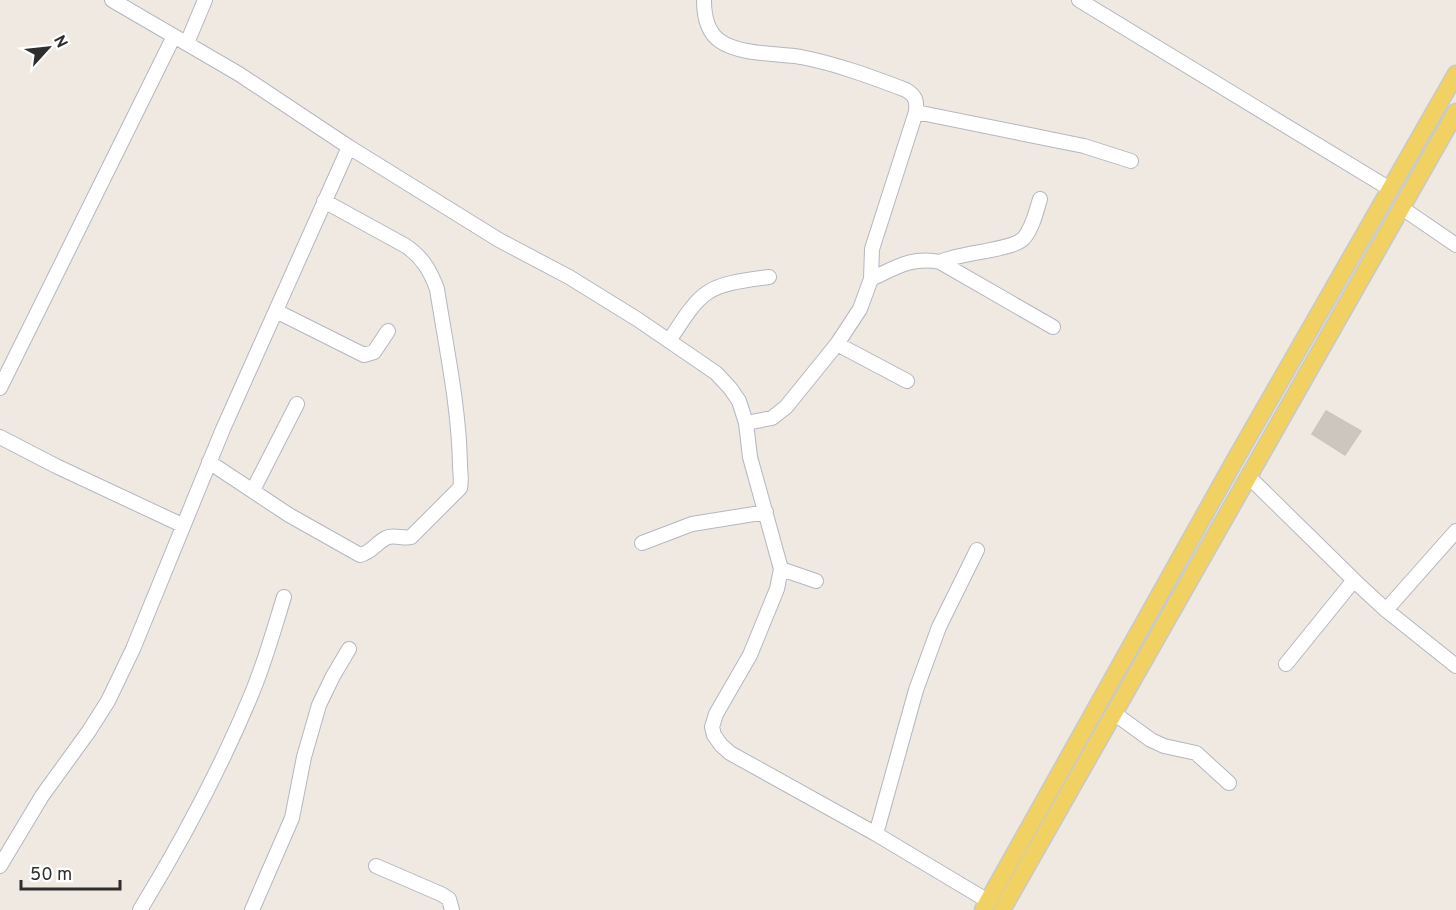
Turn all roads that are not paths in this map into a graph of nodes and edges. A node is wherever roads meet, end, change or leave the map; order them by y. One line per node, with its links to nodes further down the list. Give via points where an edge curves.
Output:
1 (112, 0): 5 (street)
2 (205, 0): 6 (street)
3 (704, 0): 8 (street, via 708,27 718,40 732,48 843,67 906,90 914,95)
4 (1079, 0): 12 (street)
5 (174, 36): 6 (street); 26 (street)
6 (187, 43): 10 (street)
7 (1456, 74): 12 (main road)
8 (916, 112): 11 (street, via 1084,146); 19 (street, via 872,249)
9 (1456, 112): 15 (main road)
10 (349, 147): 14 (street); 23 (street)
11 (1131, 161)
12 (1390, 189): 51 (main road, via 1235,460)
13 (1040, 199): 17 (street, via 1029,231 1017,244 955,255)
14 (324, 201): 20 (street); 32 (street, via 416,252 431,273 454,396 462,482 417,533 404,539 390,536 360,555)
15 (1402, 208): 16 (street); 31 (main road)
16 (1456, 245)
17 (940, 262): 19 (street, via 916,260); 21 (street)
18 (769, 277): 23 (street, via 730,282 702,295)
19 (871, 279): 24 (street, via 860,309)
20 (276, 311): 22 (street, via 364,355 374,352); 30 (street)
21 (1053, 327)
22 (388, 331)
23 (669, 341): 28 (street, via 716,373 739,401)
24 (837, 344): 25 (street); 28 (street, via 786,407 772,418)
25 (907, 381)
26 (0, 388)
27 (297, 404): 32 (street)
28 (746, 423): 33 (street, via 750,457)
29 (0, 437): 34 (street)
30 (209, 462): 32 (street); 34 (street)
31 (1248, 476): 39 (street); 46 (main road)
32 (253, 490)
33 (766, 512): 36 (street, via 692,524); 38 (street)
34 (182, 525): 49 (street, via 134,649 108,701 42,796)
35 (1456, 531): 42 (street)
36 (642, 543)
37 (977, 550): 48 (street, via 939,627 916,690)
38 (781, 569): 40 (street); 48 (street, via 750,656 716,714 714,735 730,753)
39 (1354, 580): 42 (street); 44 (street)
40 (816, 581)
41 (284, 597): 52 (street, via 252,693 228,746)
42 (1386, 610): 45 (street)
43 (349, 650): 53 (street, via 319,705 292,818)
44 (1286, 664)
45 (1456, 666)
46 (1115, 714): 47 (street, via 1151,740 1196,753); 51 (main road)
47 (1229, 783)
48 (876, 834): 51 (street)
49 (0, 866)
50 (376, 866): 54 (street, via 441,894 449,899)
51 (999, 907)
52 (140, 910)
53 (252, 910)
54 (452, 910)

